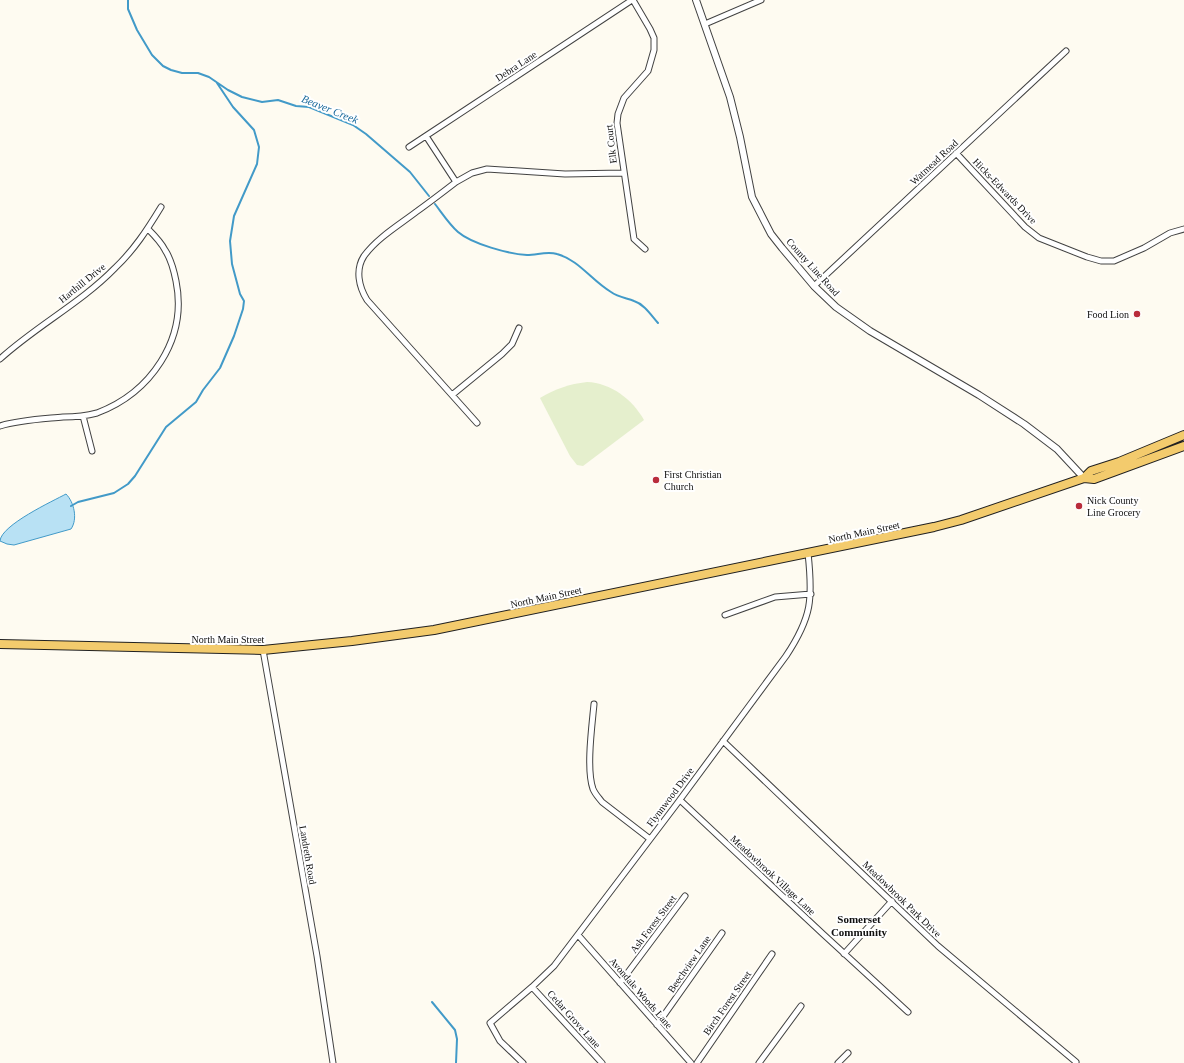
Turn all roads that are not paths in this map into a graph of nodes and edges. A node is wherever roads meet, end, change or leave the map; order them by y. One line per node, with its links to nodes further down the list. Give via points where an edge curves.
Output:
1 (633, 0): 6 (street, Debra Lane); 9 (street, Elk Court, via 654,38 654,50 648,71 624,98 618,114 616,123)
2 (696, 0): 4 (street, County Line Road)
3 (761, 0): 4 (street)
4 (705, 24): 15 (street, County Line Road, via 730,97 752,198 771,234)
5 (1066, 51): 8 (street, Watmead Road)
6 (426, 136): 7 (street, Debra Lane); 10 (street)
7 (409, 147)
8 (956, 153): 13 (street, Hicks-Edwards Drive, via 1025,227 1039,238 1087,258 1114,261 1170,233); 15 (street, Watmead Road)
9 (624, 174): 10 (street, via 565,174 487,169 472,173); 14 (street, Elk Court, via 634,239)
10 (456, 182): 18 (street, via 392,229 364,257 359,271 361,292 367,300)
11 (161, 207): 12 (street, Harthill Drive)
12 (148, 229): 17 (street, Harthill Drive, via 114,269); 19 (street, via 166,250 175,276 178,305 174,334 163,360 141,386 116,404)
13 (1184, 229)
14 (645, 249)
15 (814, 286): 25 (street, County Line Road, via 853,319 979,395 1036,433)
16 (519, 328): 18 (street, via 512,344 502,354)
17 (0, 359)
18 (452, 395): 20 (street)
19 (83, 416): 21 (street); 24 (street)
20 (477, 423)
21 (0, 426)
22 (1184, 435): 25 (main road, North Main Street, via 1091,471)
23 (1184, 446): 25 (main road, North Main Street, via 1094,479)
24 (92, 451)
25 (1084, 478): 26 (main road, North Main Street, via 948,523)
26 (808, 553): 27 (street, Flynnwood Drive); 30 (main road, North Main Street, via 434,630)
27 (811, 594): 28 (street, via 775,597); 32 (street, Flynnwood Drive, via 806,622 795,643)
28 (725, 615)
29 (0, 644): 30 (main road, North Main Street)
30 (263, 650): 48 (street, Landreth Road)
31 (594, 704): 34 (street, via 590,759 593,788 602,802)
32 (723, 741): 33 (street, Flynnwood Drive); 36 (street, Meadowbrook Park Drive)
33 (680, 800): 34 (street, Flynnwood Drive); 40 (street, Meadowbrook Village Lane)
34 (650, 838): 38 (street, Flynnwood Drive)
35 (685, 896): 41 (street, Ash Forest Street)
36 (892, 901): 40 (street); 47 (street, Meadowbrook Park Drive, via 938,946)
37 (722, 933): 45 (street, Beechview Lane)
38 (578, 934): 41 (street, Avondale Woods Lane); 42 (street, Flynnwood Drive, via 554,966)
39 (772, 954): 52 (street, Birch Forest Street)
40 (844, 954): 44 (street, Meadowbrook Village Lane)
41 (620, 983): 45 (street, Avondale Woods Lane)
42 (532, 987): 49 (street, Flynnwood Drive, via 490,1023 500,1041); 50 (street, Cedar Grove Lane)
43 (801, 1006): 53 (street)
44 (908, 1012)
45 (656, 1025): 51 (street, Avondale Woods Lane)
46 (848, 1053): 54 (street)
47 (1076, 1062)
48 (333, 1063)
49 (523, 1063)
50 (602, 1063)
51 (691, 1063)
52 (697, 1063)
53 (759, 1063)
54 (838, 1063)

